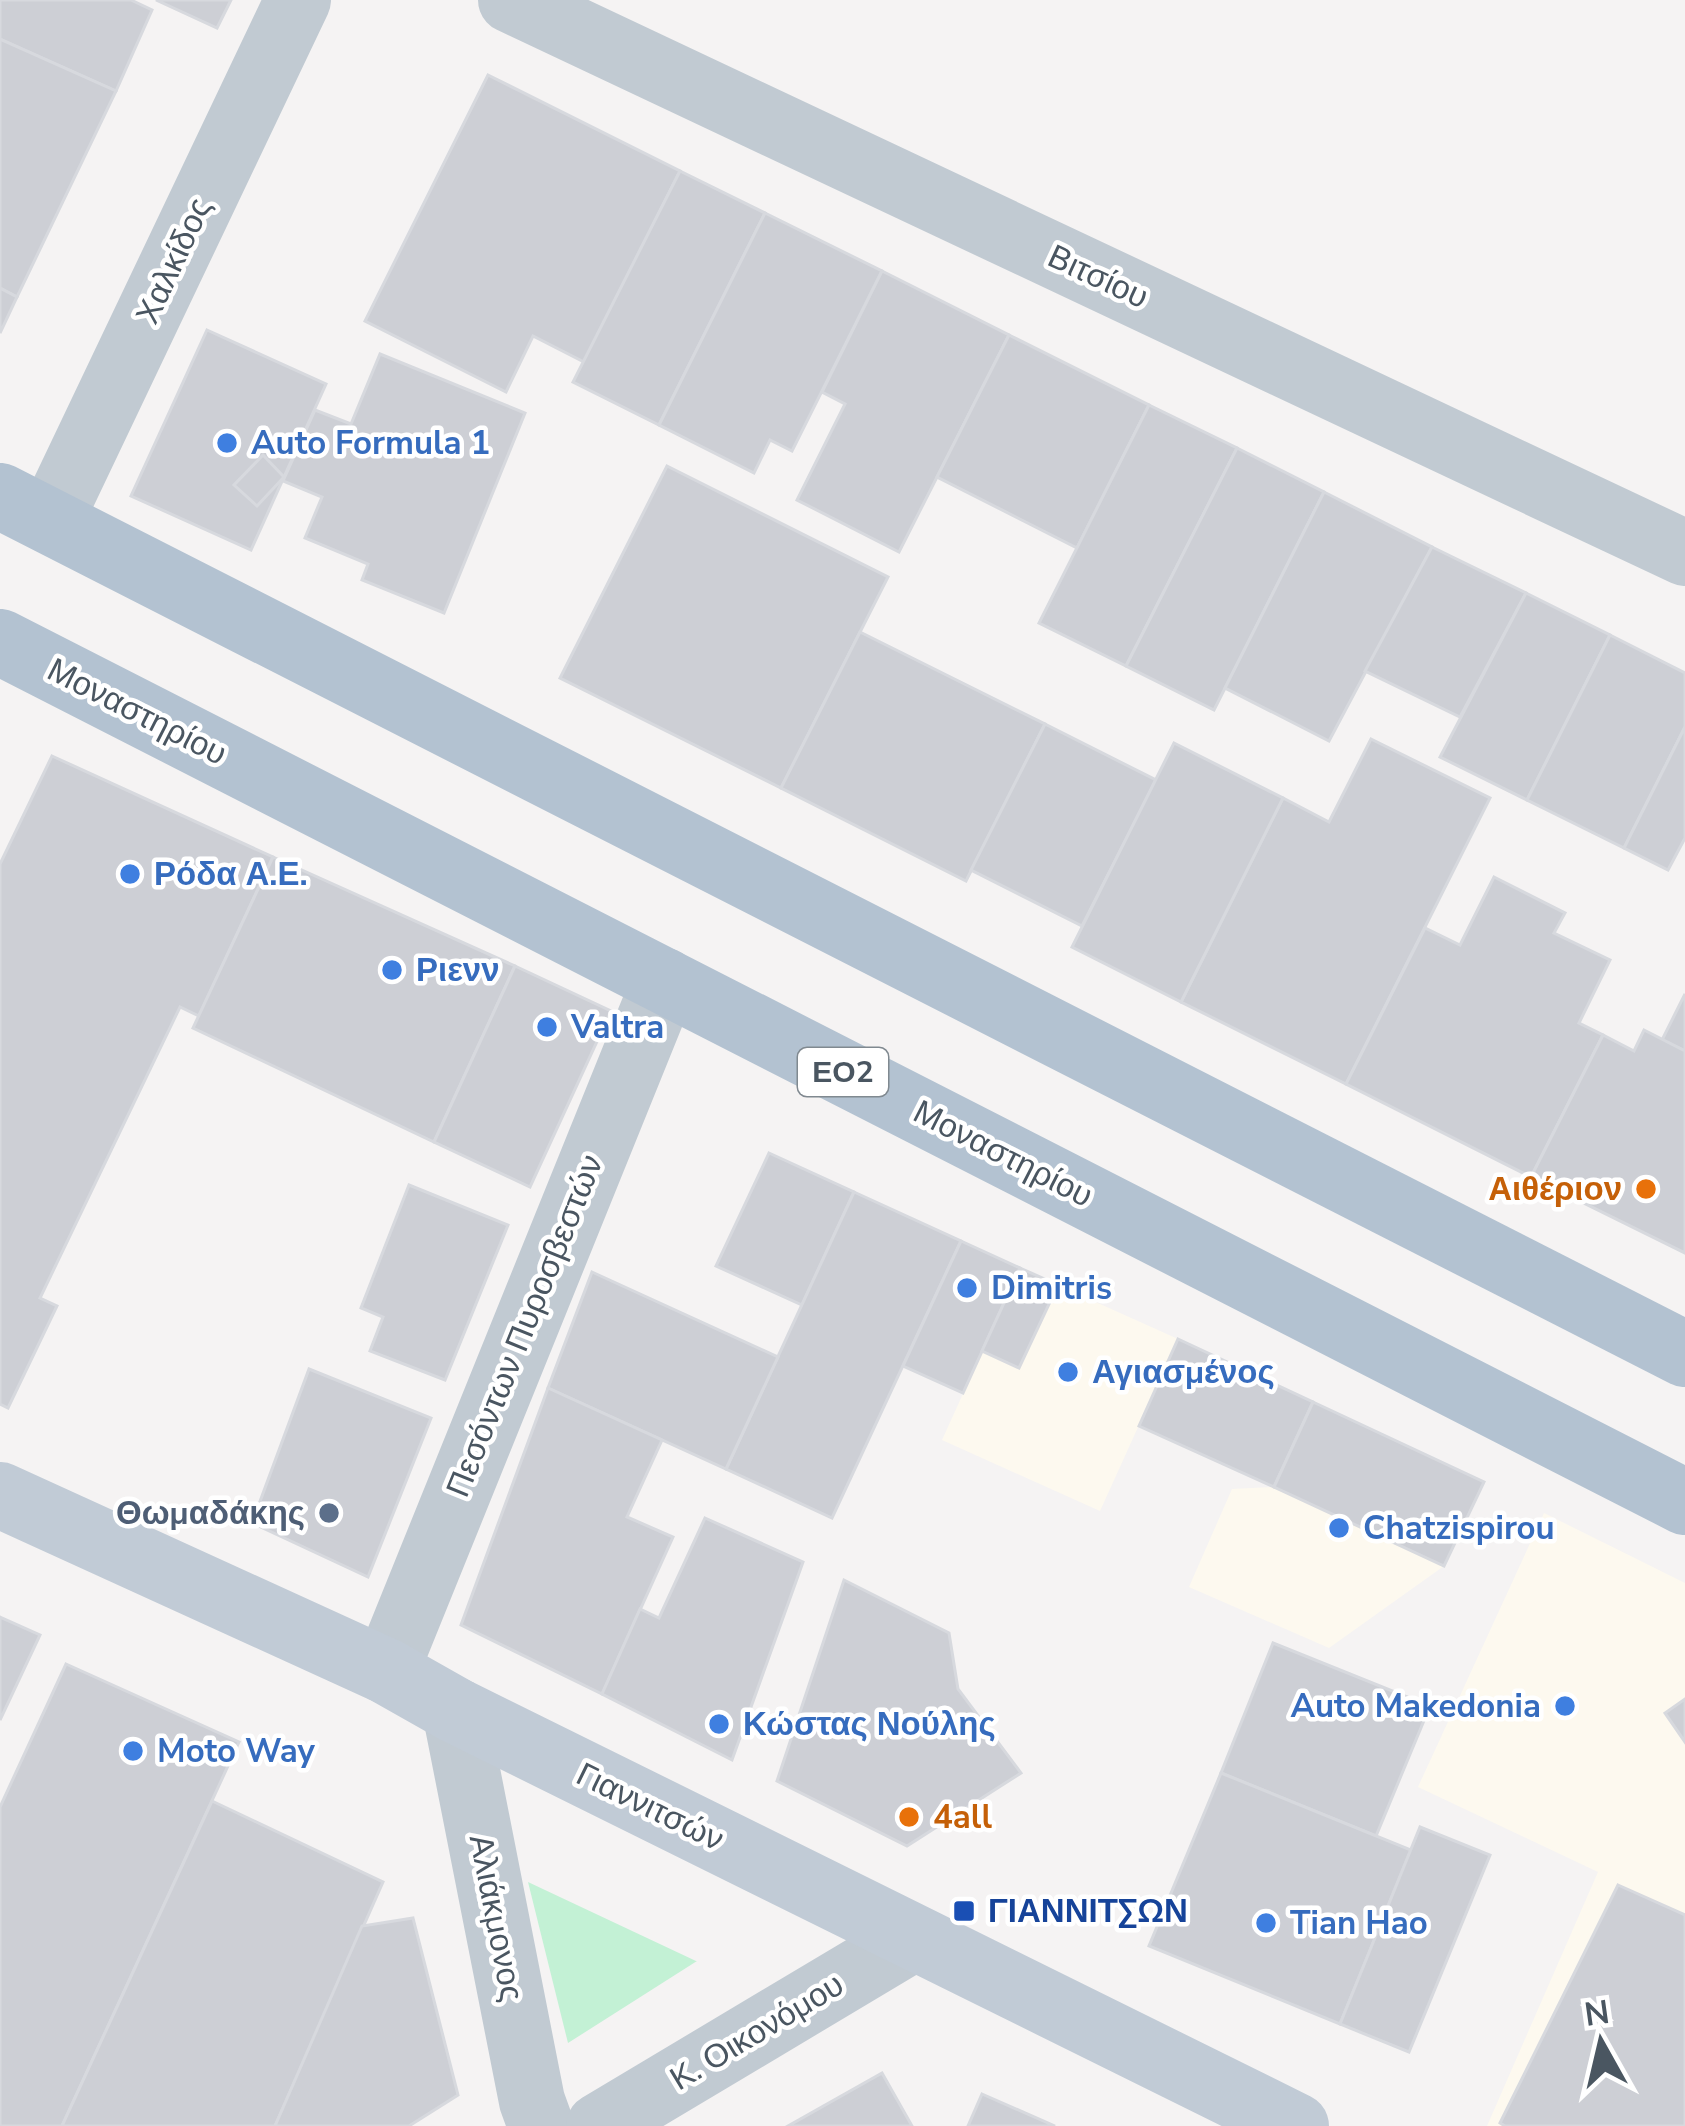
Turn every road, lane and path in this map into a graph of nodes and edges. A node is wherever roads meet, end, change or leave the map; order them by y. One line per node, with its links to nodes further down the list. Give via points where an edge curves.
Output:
1 (298, 0): 3 (street, Χαλκίδος)
2 (512, 0): 4 (street, Βιτσίου)
3 (25, 508): 7 (main road)
4 (1685, 554)
5 (6, 660): 6 (main road, Μοναστηρίου / ΕΟ2)
6 (665, 981): 9 (main road, Μοναστηρίου / ΕΟ2); 10 (street, Πεσόντων Πυροσβεστών)
7 (1681, 1340)
8 (0, 1496): 10 (main road, Γιαννιτσών)
9 (1685, 1502)
10 (386, 1672): 11 (main road, Γιαννιτσών)
11 (454, 1710): 12 (main road, Γιαννιτσών); 13 (street, Αλιάκμονος)
12 (914, 1937): 14 (street, Κ. Οικονόμου); 15 (main road, Γιαννιτσών)
13 (541, 2126)
14 (599, 2126)
15 (1296, 2126)

